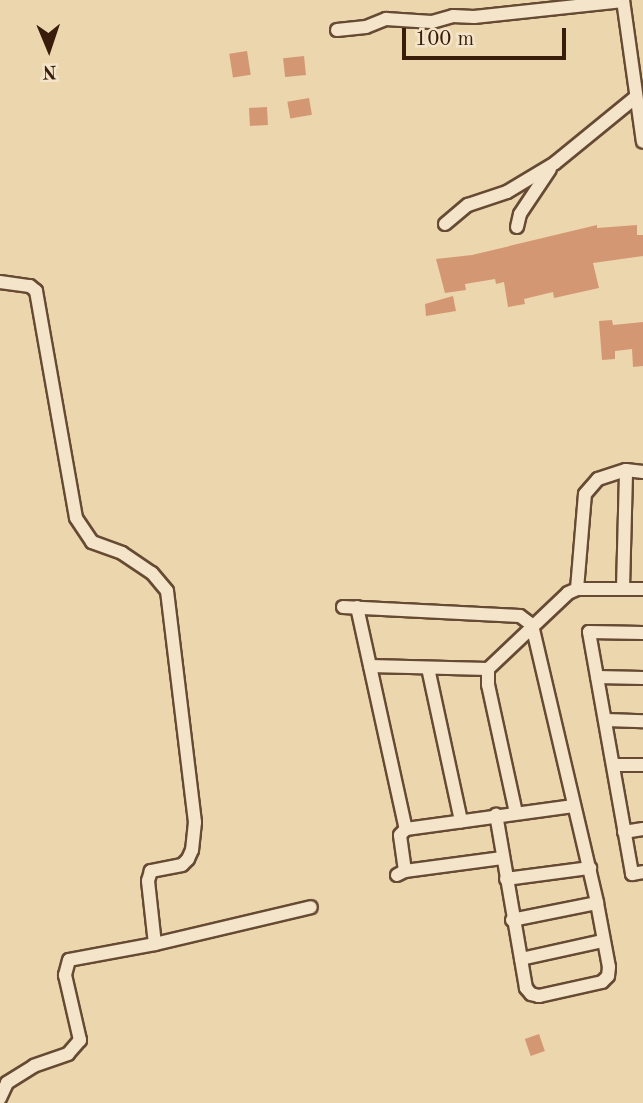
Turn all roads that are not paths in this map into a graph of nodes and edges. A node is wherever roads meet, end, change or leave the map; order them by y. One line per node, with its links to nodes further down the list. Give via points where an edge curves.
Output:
1 (623, 0): 2 (street, via 453,16 432,22 386,19); 3 (street)
2 (337, 30)
3 (636, 97): 4 (street); 5 (street)
4 (643, 142)
5 (555, 163): 6 (street, via 507,192 468,205); 7 (street, via 520,214)
6 (445, 224)
7 (517, 227)
8 (0, 282): 42 (street, via 36,291 76,519 92,542 122,553 152,573 167,591 195,821 188,859 152,871 148,881)
9 (626, 470): 10 (street); 11 (street); 12 (street, via 597,478 585,494)
10 (643, 472)
11 (623, 587): 12 (street); 13 (street)
12 (577, 589): 16 (street)
13 (643, 589)
14 (343, 607): 15 (street)
15 (357, 607): 16 (street, via 520,616); 18 (street)
16 (532, 625): 20 (street); 27 (street)
17 (643, 633): 21 (street, via 589,632)
18 (370, 666): 19 (street); 31 (street)
19 (428, 668): 20 (street); 30 (street)
20 (488, 669): 28 (street)
21 (597, 677): 22 (street); 23 (street)
22 (643, 678)
23 (606, 720): 24 (street); 25 (street)
24 (643, 721)
25 (614, 765): 26 (street); 33 (street)
26 (643, 765)
27 (573, 806): 28 (street); 35 (street)
28 (516, 813): 29 (street)
29 (496, 815): 30 (street); 34 (street)
30 (461, 821): 31 (street)
31 (406, 829): 34 (street, via 400,835 401,873)
32 (643, 829): 33 (street)
33 (624, 832): 36 (street, via 632,874)
34 (502, 858): 37 (street)
35 (590, 868): 37 (street); 38 (street)
36 (643, 872)
37 (506, 879): 40 (street)
38 (597, 903): 40 (street); 41 (street)
39 (311, 907): 42 (street)
40 (512, 920): 43 (street)
41 (603, 942): 43 (street); 43 (street, via 608,976 603,982 560,992 531,994)
42 (155, 944): 44 (street, via 69,960 65,975 80,1040 68,1054 34,1066 7,1083)
43 (521, 959)
44 (0, 1098)

